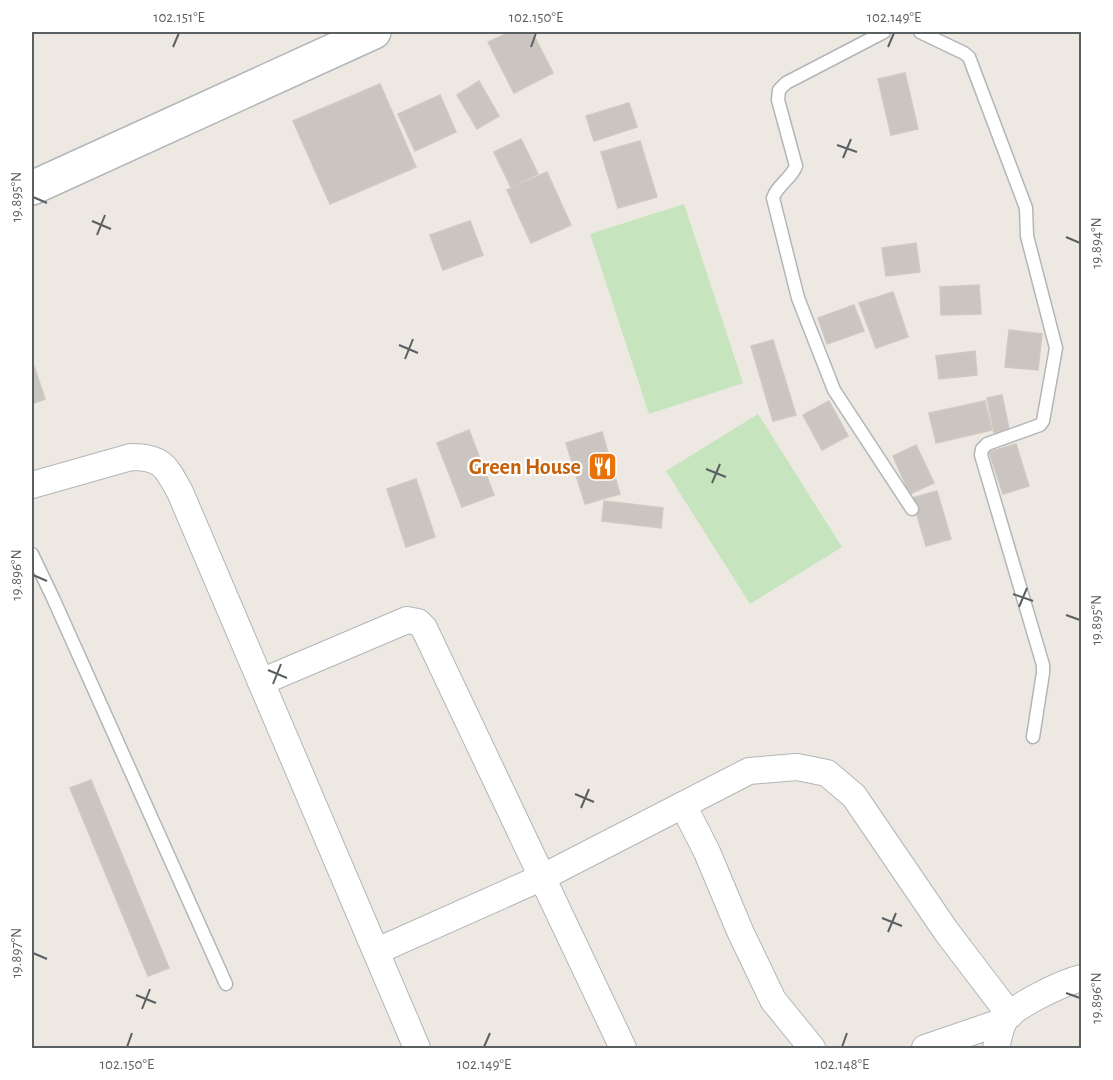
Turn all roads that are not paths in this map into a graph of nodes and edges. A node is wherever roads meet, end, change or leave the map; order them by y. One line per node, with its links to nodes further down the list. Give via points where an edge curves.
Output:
1 (374, 32): 4 (main road)
2 (884, 32): 6 (lane, via 779,90 778,100 796,166 773,198 798,298 834,390)
3 (920, 32): 9 (lane, via 969,57 1026,208 1027,236 1056,348 1043,422 987,444 981,455 1043,665)
4 (32, 188)
5 (32, 485): 8 (street, via 131,457 156,460 167,469)
6 (912, 509)
7 (32, 555): 14 (lane)
8 (261, 682): 11 (street, via 407,620 418,622); 12 (street)
9 (1033, 737)
10 (683, 805): 11 (street); 15 (street, via 749,771 797,767 827,773 854,796); 18 (street, via 773,1000)
11 (543, 877): 12 (street); 17 (street)
12 (376, 951): 16 (street)
13 (1082, 978): 15 (street, via 1039,995)
14 (226, 984)
15 (1007, 1018): 19 (street); 20 (street)
16 (417, 1048)
17 (622, 1048)
18 (812, 1048)
19 (925, 1048)
20 (996, 1048)

